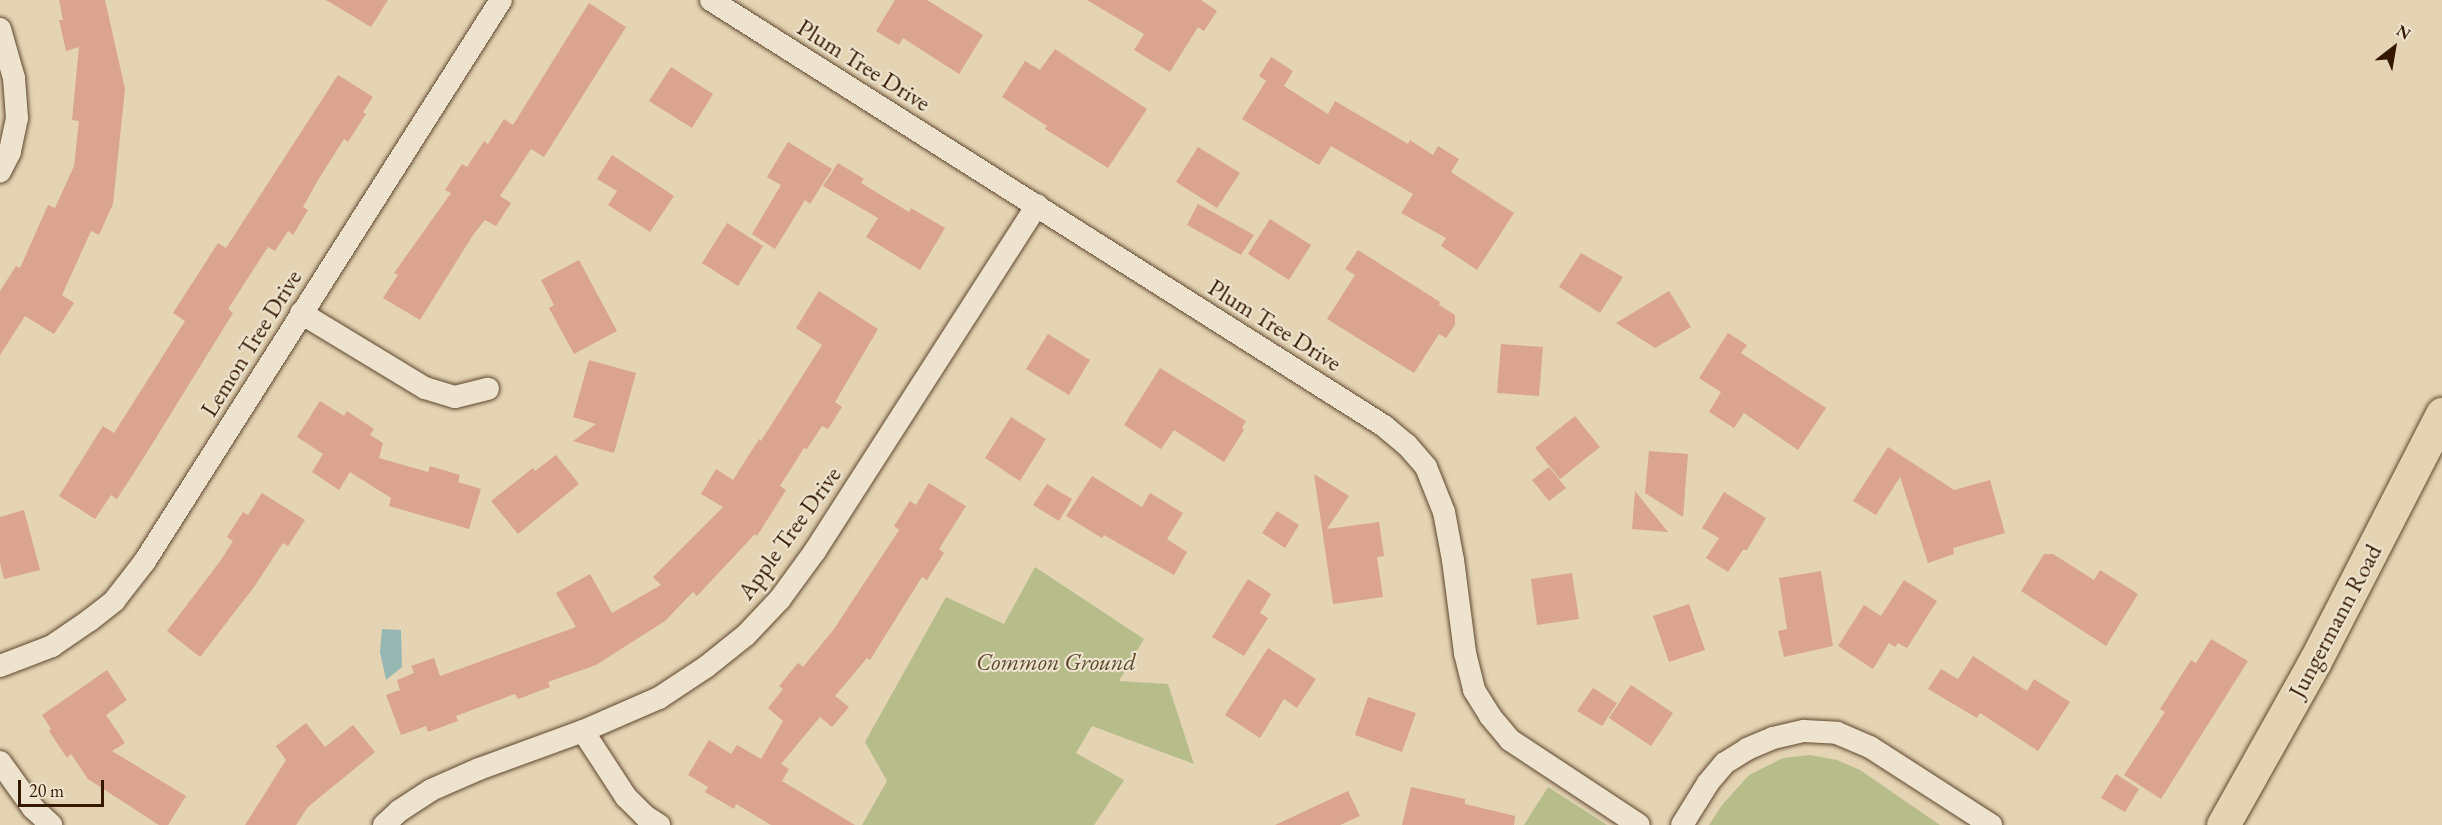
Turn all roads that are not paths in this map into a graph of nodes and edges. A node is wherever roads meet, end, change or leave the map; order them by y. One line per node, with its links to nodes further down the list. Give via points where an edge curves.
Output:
1 (501, 0): 6 (street, Lemon Tree Drive)
2 (711, 0): 5 (street, Plum Tree Drive)
3 (0, 29): 4 (street, via 14,78 17,118 10,152)
4 (0, 172)
5 (1037, 205): 10 (street, Apple Tree Drive, via 821,542 780,599 746,635 706,667 659,698); 15 (street, Plum Tree Drive, via 1384,426 1407,445 1426,467 1444,513 1474,690 1510,740)
6 (302, 313): 7 (street, via 425,388 455,398); 9 (street, Lemon Tree Drive, via 145,561 114,601 52,646)
7 (488, 389)
8 (2442, 414): 18 (main road, Jungermann Road, via 2315,661)
9 (0, 666)
10 (583, 731): 13 (street, Apple Tree Drive, via 431,790); 14 (street, via 626,796)
11 (0, 762): 12 (street, via 33,808)
12 (51, 825)
13 (384, 825)
14 (659, 825)
15 (1639, 825)
16 (1682, 825): 17 (street, via 1725,763 1773,738 1804,731 1837,733 1870,747)
17 (1991, 825)
18 (2223, 825)

